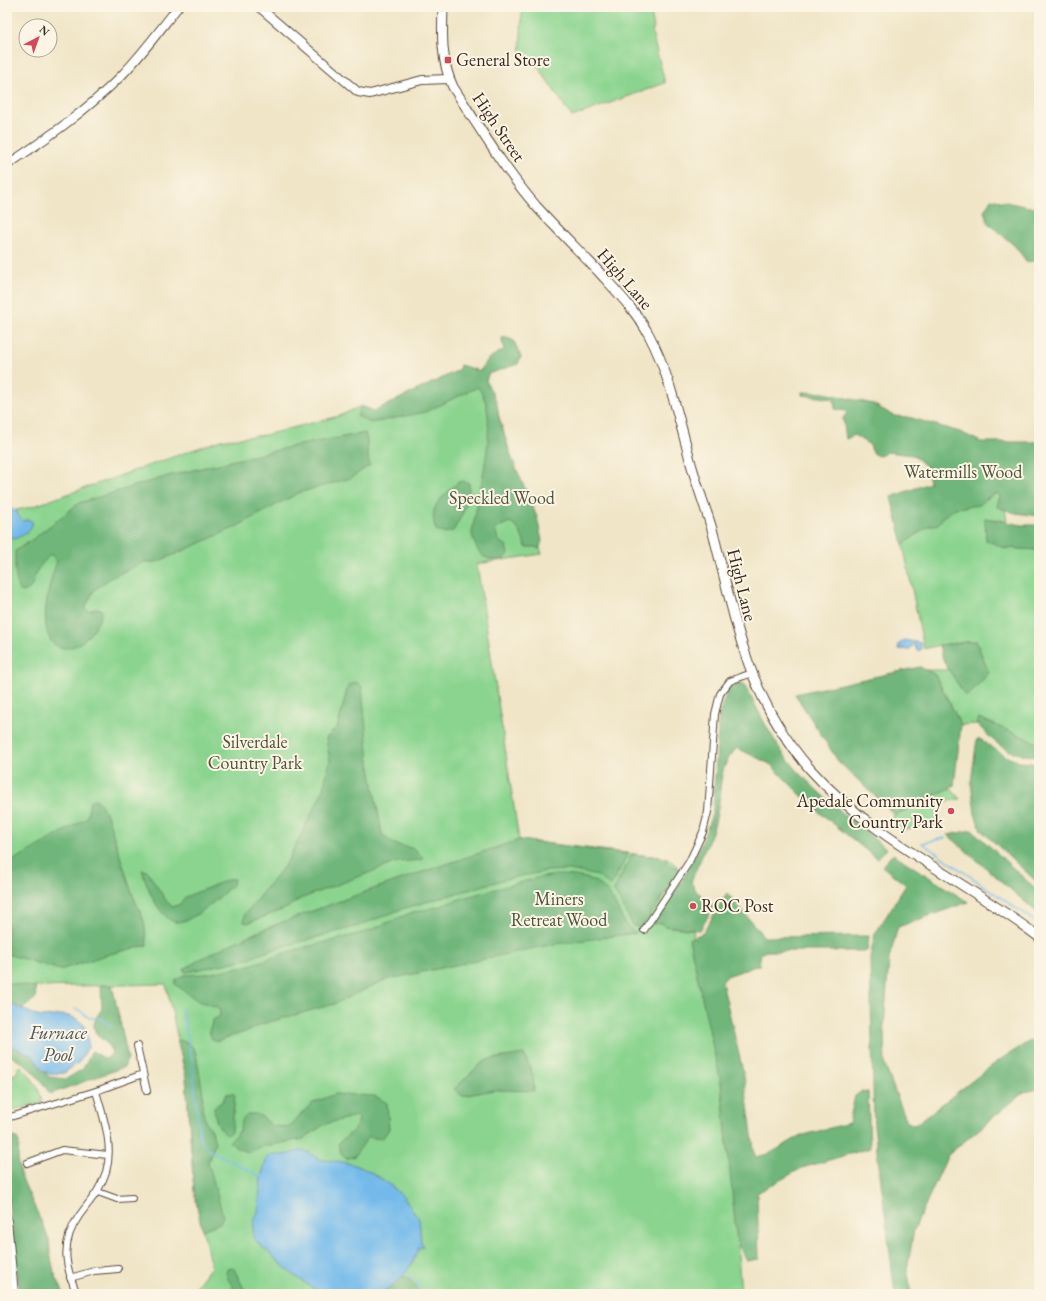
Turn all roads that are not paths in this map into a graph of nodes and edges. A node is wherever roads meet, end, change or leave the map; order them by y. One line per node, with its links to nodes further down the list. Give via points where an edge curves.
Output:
1 (178, 7): 5 (street, via 102,95 70,122)
2 (259, 7): 4 (street, via 358,92 370,94 422,80)
3 (444, 7): 4 (main road, High Street, via 444,56)
4 (449, 79): 6 (main road, High Street, via 516,182)
5 (7, 165)
6 (574, 246): 7 (main road, High Lane, via 632,309 657,352 711,528 731,612)
7 (752, 673): 8 (street, via 730,681 720,694 715,714 708,812 703,832 689,862); 9 (main road, High Lane, via 786,738 810,769 834,793 891,838)
8 (644, 930)
9 (1039, 937)
10 (137, 1046): 11 (street)
11 (143, 1074): 12 (street); 13 (street)
12 (147, 1091)
13 (96, 1092): 14 (street); 15 (street, via 108,1134)
14 (7, 1118)
15 (108, 1155): 16 (street, via 62,1150); 17 (street, via 106,1171)
16 (27, 1163)
17 (98, 1192): 18 (street, via 117,1199); 21 (street, via 79,1216 69,1235 66,1265)
18 (132, 1198)
19 (7, 1221): 22 (street)
20 (118, 1269): 21 (street, via 94,1271)
21 (70, 1278): 23 (street)
22 (14, 1294)
23 (77, 1294)

